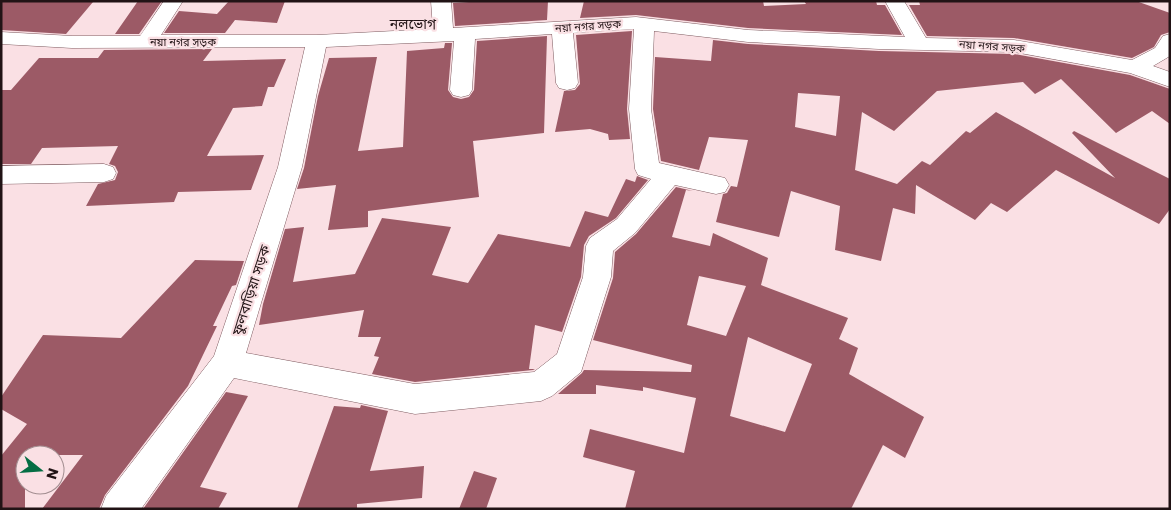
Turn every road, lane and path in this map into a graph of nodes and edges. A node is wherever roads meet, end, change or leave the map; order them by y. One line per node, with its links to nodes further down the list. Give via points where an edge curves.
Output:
1 (174, 1): 11 (street)
2 (440, 1): 6 (street)
3 (894, 1): 12 (street)
4 (562, 28): 7 (street, নয়া নগর সড়ক); 12 (street, নয়া নগর সড়ক, via 636,23 748,36); 15 (street)
5 (644, 28): 18 (street, via 640,109 647,168)
6 (443, 34): 7 (street, নয়া নগর সড়ক); 10 (street, নয়া নগর সড়ক)
7 (466, 34): 16 (street)
8 (1, 38): 11 (street, নয়া নগর সড়ক)
9 (1170, 40): 13 (street, via 1162,52)
10 (317, 41): 11 (street, নয়া নগর সড়ক); 21 (street, ফুলবাড়িয়া সড়ক, via 290,167)
11 (146, 42)
12 (920, 43): 13 (street, নয়া নগর সড়ক, via 1014,46)
13 (1135, 67): 14 (street, নয়া নগর সড়ক)
14 (1170, 80)
15 (567, 83)
16 (461, 90)
17 (104, 173): 19 (street)
18 (670, 174): 20 (street); 21 (street, via 626,226 600,246 597,277 570,362 541,386 416,399)
19 (1, 175)
20 (716, 185)
21 (227, 363): 22 (street, ফুলবাড়িয়া সড়ক)
22 (119, 509)

